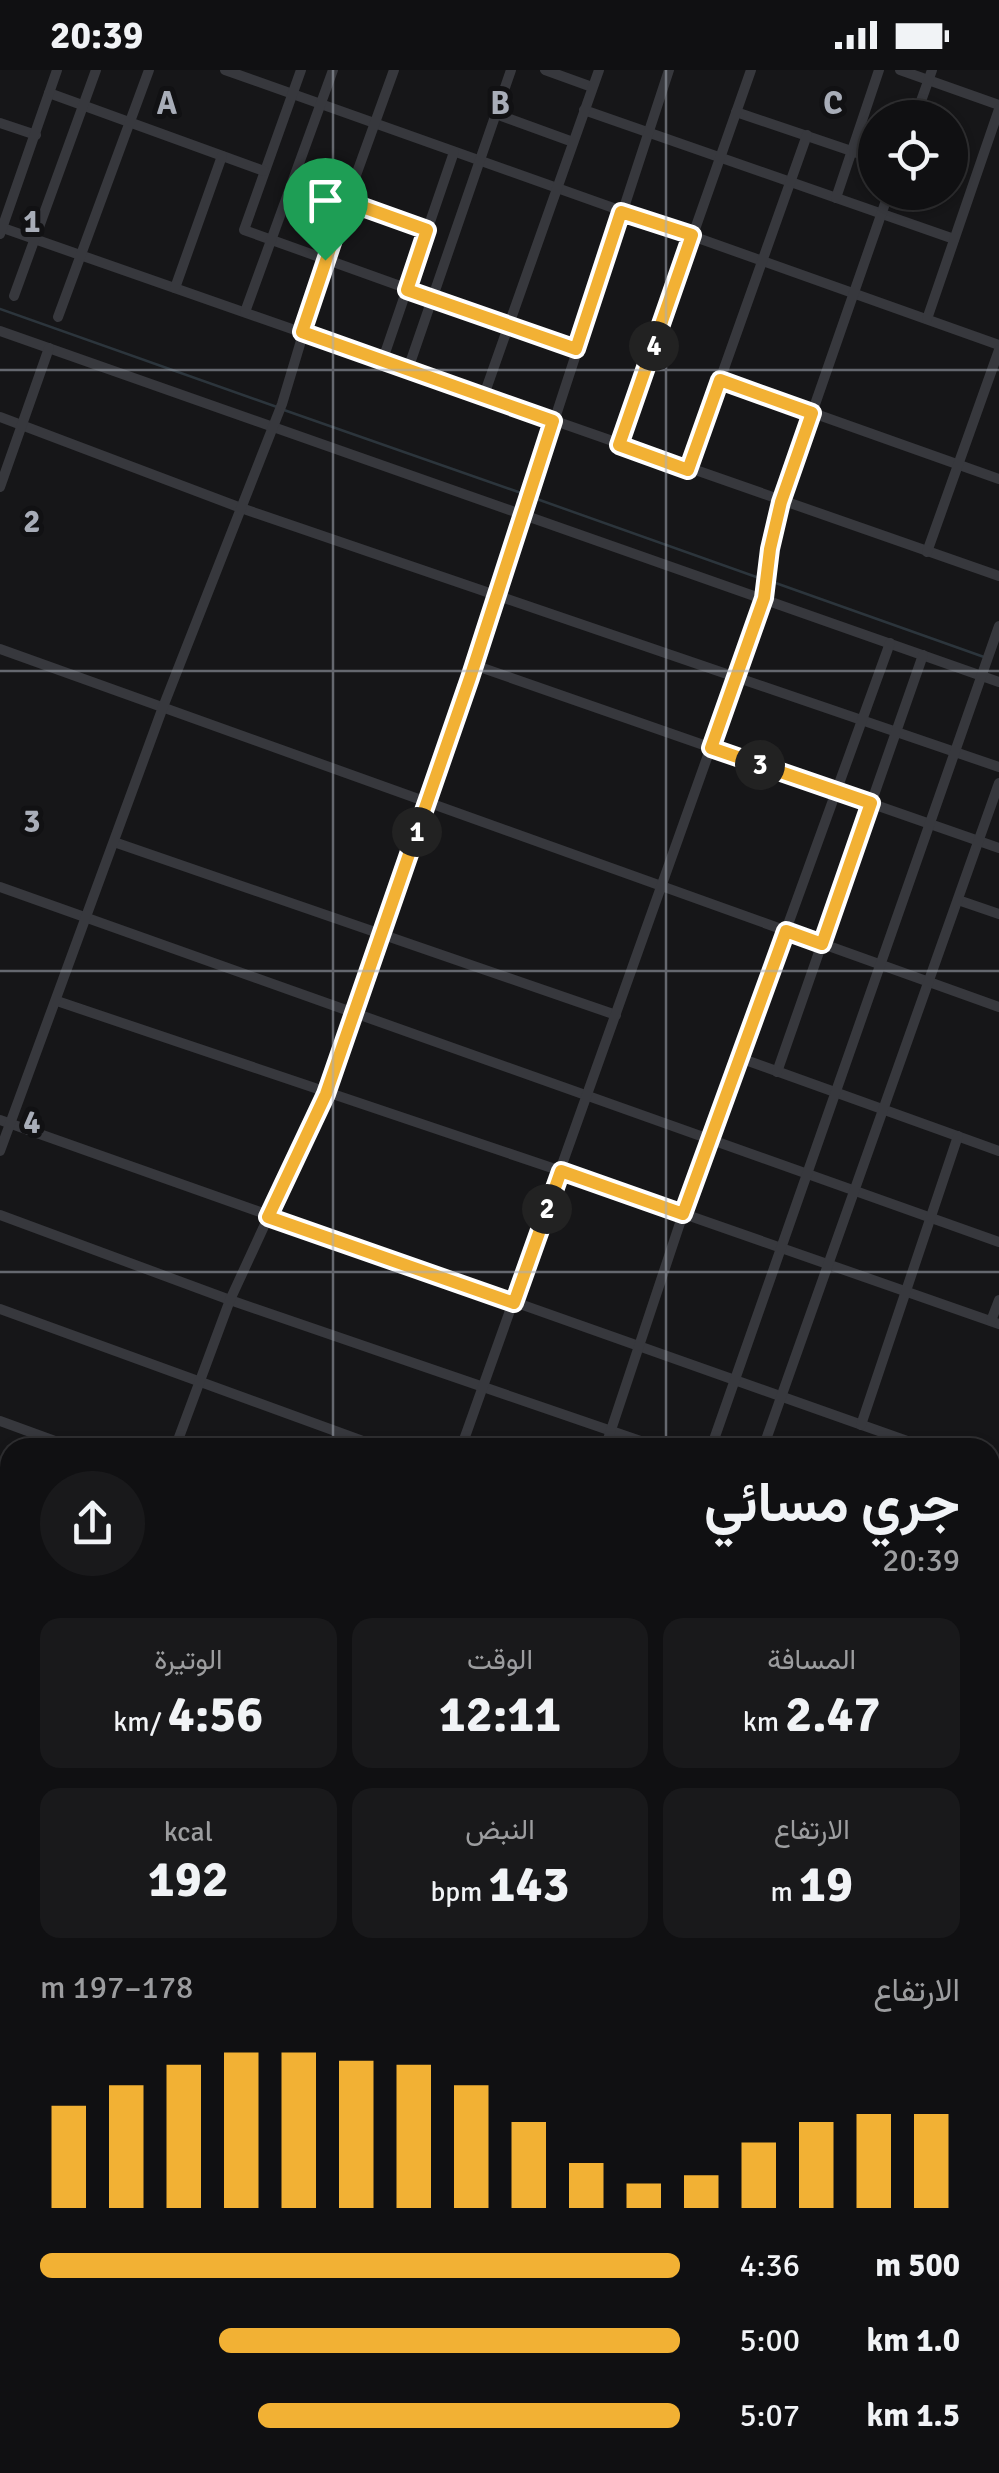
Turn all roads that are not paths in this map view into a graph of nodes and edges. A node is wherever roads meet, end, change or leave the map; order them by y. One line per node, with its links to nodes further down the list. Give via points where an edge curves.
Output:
1 (58, 70): 17 (street)
2 (96, 70): 21 (street)
3 (149, 70): 27 (street)
4 (225, 70): 18 (street)
5 (302, 70): 18 (street)
6 (333, 70): 20 (street)
7 (394, 70): 28 (street)
8 (511, 70): 25 (street)
9 (546, 70): 16 (street)
10 (598, 70): 16 (street)
11 (669, 70): 29 (street)
12 (751, 70): 24 (street)
13 (879, 70): 33 (street)
14 (900, 70): 15 (street)
15 (930, 75): 19 (street); 22 (street)
16 (592, 87): 23 (street)
17 (49, 93): 21 (street); 30 (street)
18 (292, 94): 20 (street); 39 (street)
19 (922, 100)
20 (321, 104): 28 (street); 52 (street)
21 (83, 106): 27 (street); 51 (street)
22 (999, 107): 50 (street)
23 (584, 110): 29 (street); 32 (street)
24 (736, 112): 31 (street); 37 (street)
25 (496, 114): 32 (street); 38 (street)
26 (0, 122): 30 (street)
27 (130, 123): 36 (street); 53 (street)
28 (374, 123): 34 (street); 43 (street)
29 (648, 133): 37 (street); 45 (street)
30 (36, 134): 47 (street)
31 (807, 135): 33 (street); 40 (street)
32 (572, 142): 41 (street)
33 (851, 150): 35 (street); 42 (street)
34 (454, 152): 38 (street); 48 (street)
35 (858, 153)
36 (222, 156): 39 (street); 56 (street)
37 (719, 158): 40 (street); 49 (street)
38 (480, 161): 41 (street); 60 (street)
39 (264, 171): 52 (street, via 243,227)
40 (790, 182): 42 (street); 54 (street)
41 (556, 188): 45 (street); 64 (street)
42 (836, 198): 46 (street)
43 (346, 201): 48 (street); 55 (street)
44 (883, 210): 46 (street)
45 (621, 212): 49 (street); 69 (street)
46 (882, 214): 50 (street); 58 (street)
47 (1, 230): 51 (street)
48 (427, 230): 57 (street)
49 (692, 235): 54 (street); 79 (street)
50 (954, 239): 63 (street)
51 (35, 240): 53 (street); 59 (street)
52 (270, 241): 55 (street); 61 (street)
53 (81, 256): 56 (street); 62 (street)
54 (763, 259): 58 (street); 72 (street)
55 (325, 260): 57 (street); 65 (street)
56 (175, 288): 61 (street)
57 (407, 290): 60 (street); 70 (street)
58 (854, 292): 63 (street); 74 (street)
59 (14, 296)
60 (432, 298): 64 (street); 71 (street)
61 (245, 312): 65 (street)
62 (58, 317)
63 (927, 319): 68 (street)
64 (508, 326): 69 (street); 73 (street)
65 (302, 332): 70 (street); 78 (street)
66 (1, 336): 67 (street)
67 (50, 348): 77 (street); 78 (street)
68 (999, 348): 80 (street)
69 (576, 349): 76 (street)
70 (383, 359): 71 (street)
71 (408, 369): 73 (street)
72 (720, 380): 74 (street); 81 (street)
73 (484, 395): 76 (street)
74 (812, 413): 80 (street); 84 (street)
75 (0, 416): 77 (street)
76 (553, 421): 79 (street); 86 (street)
77 (22, 424): 83 (street); 85 (street)
78 (272, 428): 85 (street); 86 (street)
79 (619, 445): 81 (street)
80 (960, 464): 82 (street); 87 (street)
81 (688, 470): 84 (street)
82 (999, 479)
83 (0, 487)
84 (781, 502): 87 (street); 90 (street)
85 (240, 508): 89 (street); 99 (street)
86 (523, 514): 89 (street); 90 (street)
87 (927, 552): 88 (street)
88 (999, 576)
89 (496, 596): 95 (street); 97 (street)
90 (764, 598): 92 (street); 97 (street)
91 (999, 626): 96 (street)
92 (890, 643): 94 (street); 100 (street)
93 (0, 650): 99 (street)
94 (922, 655): 96 (street); 101 (street)
95 (474, 666): 102 (street); 107 (street)
96 (982, 676): 98 (street); 103 (street)
97 (735, 679): 100 (street); 102 (street)
98 (999, 682)
99 (163, 707): 107 (street); 111 (street)
100 (863, 722): 101 (street); 106 (street)
101 (895, 733): 103 (street); 108 (street)
102 (711, 748): 106 (street); 113 (street)
103 (953, 752): 104 (street); 109 (street)
104 (999, 767)
105 (999, 783): 110 (street)
106 (838, 792): 108 (street); 118 (street)
107 (427, 802): 113 (street); 119 (street)
108 (871, 803): 109 (street); 120 (street)
109 (930, 824): 110 (street); 121 (street)
110 (979, 841): 112 (street); 115 (street)
111 (114, 842): 117 (street); 119 (street)
112 (999, 848)
113 (662, 886): 118 (street); 126 (street)
114 (0, 887): 117 (street)
115 (958, 900): 116 (street); 122 (street)
116 (999, 914)
117 (87, 918): 123 (street); 125 (street)
118 (786, 931): 120 (street); 127 (street)
119 (381, 935): 125 (street); 126 (street)
120 (822, 944): 121 (street); 128 (street)
121 (878, 964): 122 (street); 129 (street)
122 (930, 982): 124 (street); 132 (street)
123 (56, 1001): 130 (street); 133 (street)
124 (999, 1007)
125 (354, 1013): 130 (street); 131 (street)
126 (616, 1015): 131 (street)
127 (740, 1058): 128 (street); 135 (street)
128 (777, 1072): 129 (street)
129 (834, 1092): 132 (street); 139 (street)
130 (326, 1094): 138 (street); 143 (street)
131 (587, 1096): 135 (street); 138 (street)
132 (884, 1109): 134 (street); 140 (street)
133 (5, 1122): 136 (street); 143 (street)
134 (958, 1136): 137 (street); 144 (street)
135 (710, 1139): 139 (street); 141 (street)
136 (0, 1151)
137 (999, 1151)
138 (561, 1171): 141 (street); 151 (street)
139 (807, 1174): 140 (street); 146 (street)
140 (854, 1190): 144 (street); 147 (street)
141 (683, 1214): 146 (street); 154 (street)
142 (0, 1215): 149 (street)
143 (268, 1217): 149 (street); 151 (street)
144 (930, 1217): 145 (street); 148 (street)
145 (999, 1242)
146 (781, 1248): 147 (street); 155 (street)
147 (828, 1264): 148 (street); 158 (street)
148 (904, 1291): 153 (street); 160 (street)
149 (230, 1300): 156 (street); 157 (street)
150 (999, 1300): 153 (street)
151 (514, 1303): 154 (street); 157 (street)
152 (0, 1310): 156 (street)
153 (995, 1323)
154 (638, 1347): 155 (street); 161 (street)
155 (734, 1381): 158 (street); 168 (street)
156 (199, 1384): 163 (street); 164 (street)
157 (483, 1384): 161 (street); 165 (street)
158 (781, 1398): 160 (street); 169 (street)
159 (0, 1421): 162 (street)
160 (860, 1425): 170 (street)
161 (611, 1430): 166 (street); 167 (street)
162 (47, 1438)
163 (179, 1438)
164 (353, 1438)
165 (464, 1438)
166 (608, 1438)
167 (633, 1438)
168 (714, 1438)
169 (767, 1438)
170 (898, 1438)

